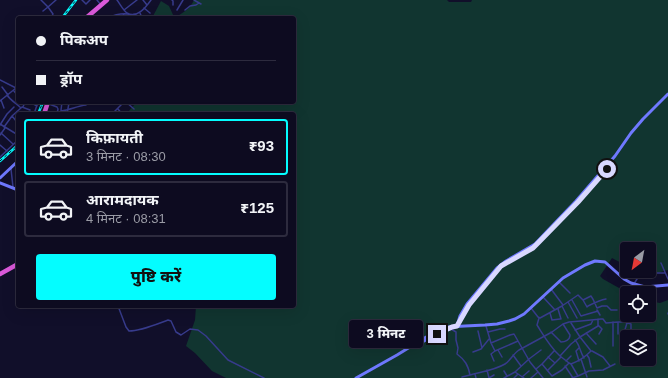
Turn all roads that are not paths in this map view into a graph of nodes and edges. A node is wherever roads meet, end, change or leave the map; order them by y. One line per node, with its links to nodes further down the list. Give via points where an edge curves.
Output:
1 (41, 0): 18 (street)
2 (56, 0): 18 (street)
3 (82, 0): 4 (street, via 86,4)
4 (90, 0)
5 (96, 0): 15 (street)
6 (107, 0): 15 (highway)
7 (110, 0): 31 (highway)
8 (117, 0): 20 (street)
9 (137, 0): 20 (street)
10 (143, 0): 16 (street)
11 (151, 0): 16 (street)
12 (172, 0): 17 (street)
13 (183, 0): 21 (street)
14 (194, 0): 22 (street, via 200,3)
15 (101, 5): 30 (highway)
16 (147, 5): 19 (street)
17 (173, 6)
18 (48, 7): 23 (street); 29 (street)
19 (144, 8): 24 (street); 25 (street)
20 (124, 10): 27 (street)
21 (177, 10)
22 (185, 10)
23 (43, 11)
24 (139, 12): 28 (street); 33 (street)
25 (150, 13)
26 (124, 14): 27 (street); 32 (street)
27 (128, 14): 28 (street)
28 (134, 14)
29 (52, 16)
30 (91, 16)
31 (91, 16)
32 (113, 16)
33 (141, 16)
34 (0, 80): 36 (street, via 16,88)
35 (2, 87): 38 (street)
36 (14, 91): 37 (street); 38 (street)
37 (16, 94)
38 (8, 95): 40 (street); 41 (street)
39 (668, 95): 121 (main road, via 644,120 617,158 555,226 533,248 499,269 469,305)
40 (0, 100): 53 (street)
41 (16, 102)
42 (18, 104): 52 (street)
43 (24, 104): 52 (street)
44 (33, 104): 51 (street)
45 (51, 104): 63 (street, via 58,108)
46 (62, 104): 59 (street)
47 (69, 104): 58 (street)
48 (123, 104): 55 (street)
49 (128, 104): 56 (street)
50 (86, 105): 58 (street)
51 (36, 106): 62 (street)
52 (22, 107): 57 (street); 61 (street)
53 (4, 108)
54 (14, 108): 68 (street)
55 (118, 109): 64 (street); 65 (street)
56 (134, 109)
57 (30, 110)
58 (67, 110): 59 (street)
59 (61, 111)
60 (16, 112): 66 (street)
61 (16, 112)
62 (34, 112)
63 (57, 112)
64 (114, 112)
65 (120, 112)
66 (12, 116): 67 (street); 69 (street)
67 (16, 121)
68 (0, 124): 69 (street)
69 (4, 128): 70 (street); 71 (street)
70 (1, 134): 72 (street)
71 (16, 134)
72 (14, 144): 74 (street)
73 (0, 145): 74 (street)
74 (7, 151): 75 (street)
75 (0, 157)
76 (16, 163): 77 (main road)
77 (11, 168): 78 (main road); 80 (street)
78 (0, 178)
79 (0, 184): 80 (main road)
80 (13, 189): 81 (main road)
81 (16, 190)
82 (661, 263): 85 (street)
83 (16, 266): 86 (highway)
84 (656, 272): 85 (street)
85 (665, 273): 87 (street)
86 (0, 275)
87 (667, 276): 89 (street)
88 (638, 278): 91 (street)
89 (668, 279)
90 (559, 281): 91 (main road, via 585,265 598,261 607,264); 93 (main road); 94 (street)
91 (634, 284): 92 (main road, via 645,287)
92 (668, 285)
93 (551, 289): 95 (main road); 101 (street)
94 (570, 293)
95 (543, 297): 103 (main road); 104 (street)
96 (606, 299): 100 (street)
97 (572, 300): 98 (street, via 578,295); 99 (street); 105 (street, via 581,316)
98 (583, 300): 100 (street, via 587,307); 100 (street, via 591,296)
99 (568, 302): 101 (street); 111 (street)
100 (594, 303): 105 (street)
101 (563, 306): 104 (street); 110 (street)
102 (119, 308): 186 (street, via 129,331 168,320 181,335 190,329 198,330 228,360)
103 (531, 308): 109 (street); 119 (main road, via 509,321)
104 (556, 309): 107 (street); 107 (street, via 560,319 552,320)
105 (597, 310): 106 (street, via 607,306 611,310); 108 (street)
106 (617, 310)
107 (550, 312): 109 (street)
108 (600, 315)
109 (539, 318): 133 (street, via 537,325)
110 (568, 318)
111 (577, 318)
112 (598, 319): 113 (street); 115 (street, via 603,319 606,323); 120 (street)
113 (594, 320): 114 (street); 124 (street, via 591,324)
114 (570, 322): 118 (street); 124 (street)
115 (613, 322): 116 (street); 140 (street)
116 (618, 322): 117 (street); 132 (street)
117 (627, 323): 125 (street); 126 (street, via 631,324)
118 (563, 324): 129 (street); 129 (street, via 570,335 566,341 561,342)
119 (486, 325): 121 (main road); 128 (street)
120 (598, 325): 130 (street); 131 (street, via 602,330)
121 (457, 326): 122 (main road)
122 (451, 327): 179 (street, via 456,332 457,354 464,359); 187 (main road, via 436,331); 188 (main road)
123 (505, 329): 128 (street)
124 (574, 330): 134 (street)
125 (625, 330)
126 (630, 330)
127 (478, 331): 141 (street)
128 (487, 332): 135 (street)
129 (551, 332): 133 (street)
130 (586, 333): 134 (street); 139 (street)
131 (598, 334)
132 (618, 334)
133 (544, 336): 142 (street); 145 (street)
134 (580, 337): 136 (street); 146 (street)
135 (489, 339): 138 (street); 141 (street)
136 (575, 340): 143 (street); 152 (street)
137 (518, 341): 138 (street, via 512,334); 142 (street); 147 (street)
138 (491, 343): 147 (street)
139 (596, 344)
140 (612, 346)
141 (482, 348): 148 (street)
142 (522, 348): 149 (street); 156 (street)
143 (579, 348): 155 (street); 160 (street, via 576,351)
144 (541, 350): 156 (street)
145 (554, 350): 151 (street); 152 (street)
146 (591, 350): 150 (street); 167 (street, via 603,357)
147 (496, 351): 154 (street); 158 (street, via 491,354)
148 (473, 352)
149 (513, 354): 165 (street); 170 (street, via 505,364)
150 (588, 354): 155 (street); 168 (street)
151 (548, 356): 161 (street); 162 (street)
152 (561, 356): 159 (street); 161 (street)
153 (571, 356): 159 (street)
154 (502, 358)
155 (584, 358): 157 (street)
156 (529, 359): 165 (street); 169 (street)
157 (581, 359): 160 (street); 176 (street)
158 (494, 361)
159 (566, 361): 163 (street)
160 (578, 361): 163 (street)
161 (555, 363): 171 (street)
162 (542, 364): 169 (street); 171 (street)
163 (570, 364): 166 (street); 182 (street)
164 (615, 364): 167 (street)
165 (521, 366): 174 (street)
166 (565, 366): 184 (street); 195 (street)
167 (610, 366): 176 (street)
168 (590, 367)
169 (536, 369): 175 (street)
170 (487, 370): 177 (street); 180 (street, via 489,378)
171 (548, 370): 184 (street)
172 (504, 371): 181 (street)
173 (529, 371): 192 (street)
174 (515, 372): 178 (street); 181 (street)
175 (538, 372): 193 (street); 194 (street)
176 (586, 372): 182 (street); 185 (street)
177 (475, 374): 179 (street); 189 (street)
178 (518, 374): 191 (street); 192 (street)
179 (470, 375): 183 (street)
180 (494, 375)
181 (507, 376): 190 (street)
182 (578, 376): 195 (street)
183 (462, 377)
184 (553, 377)
185 (587, 377)
186 (264, 378)
187 (356, 378)
188 (360, 378)
189 (476, 378)
190 (504, 378)
191 (514, 378)
192 (523, 378)
193 (531, 378)
194 (543, 378)
195 (572, 378)

